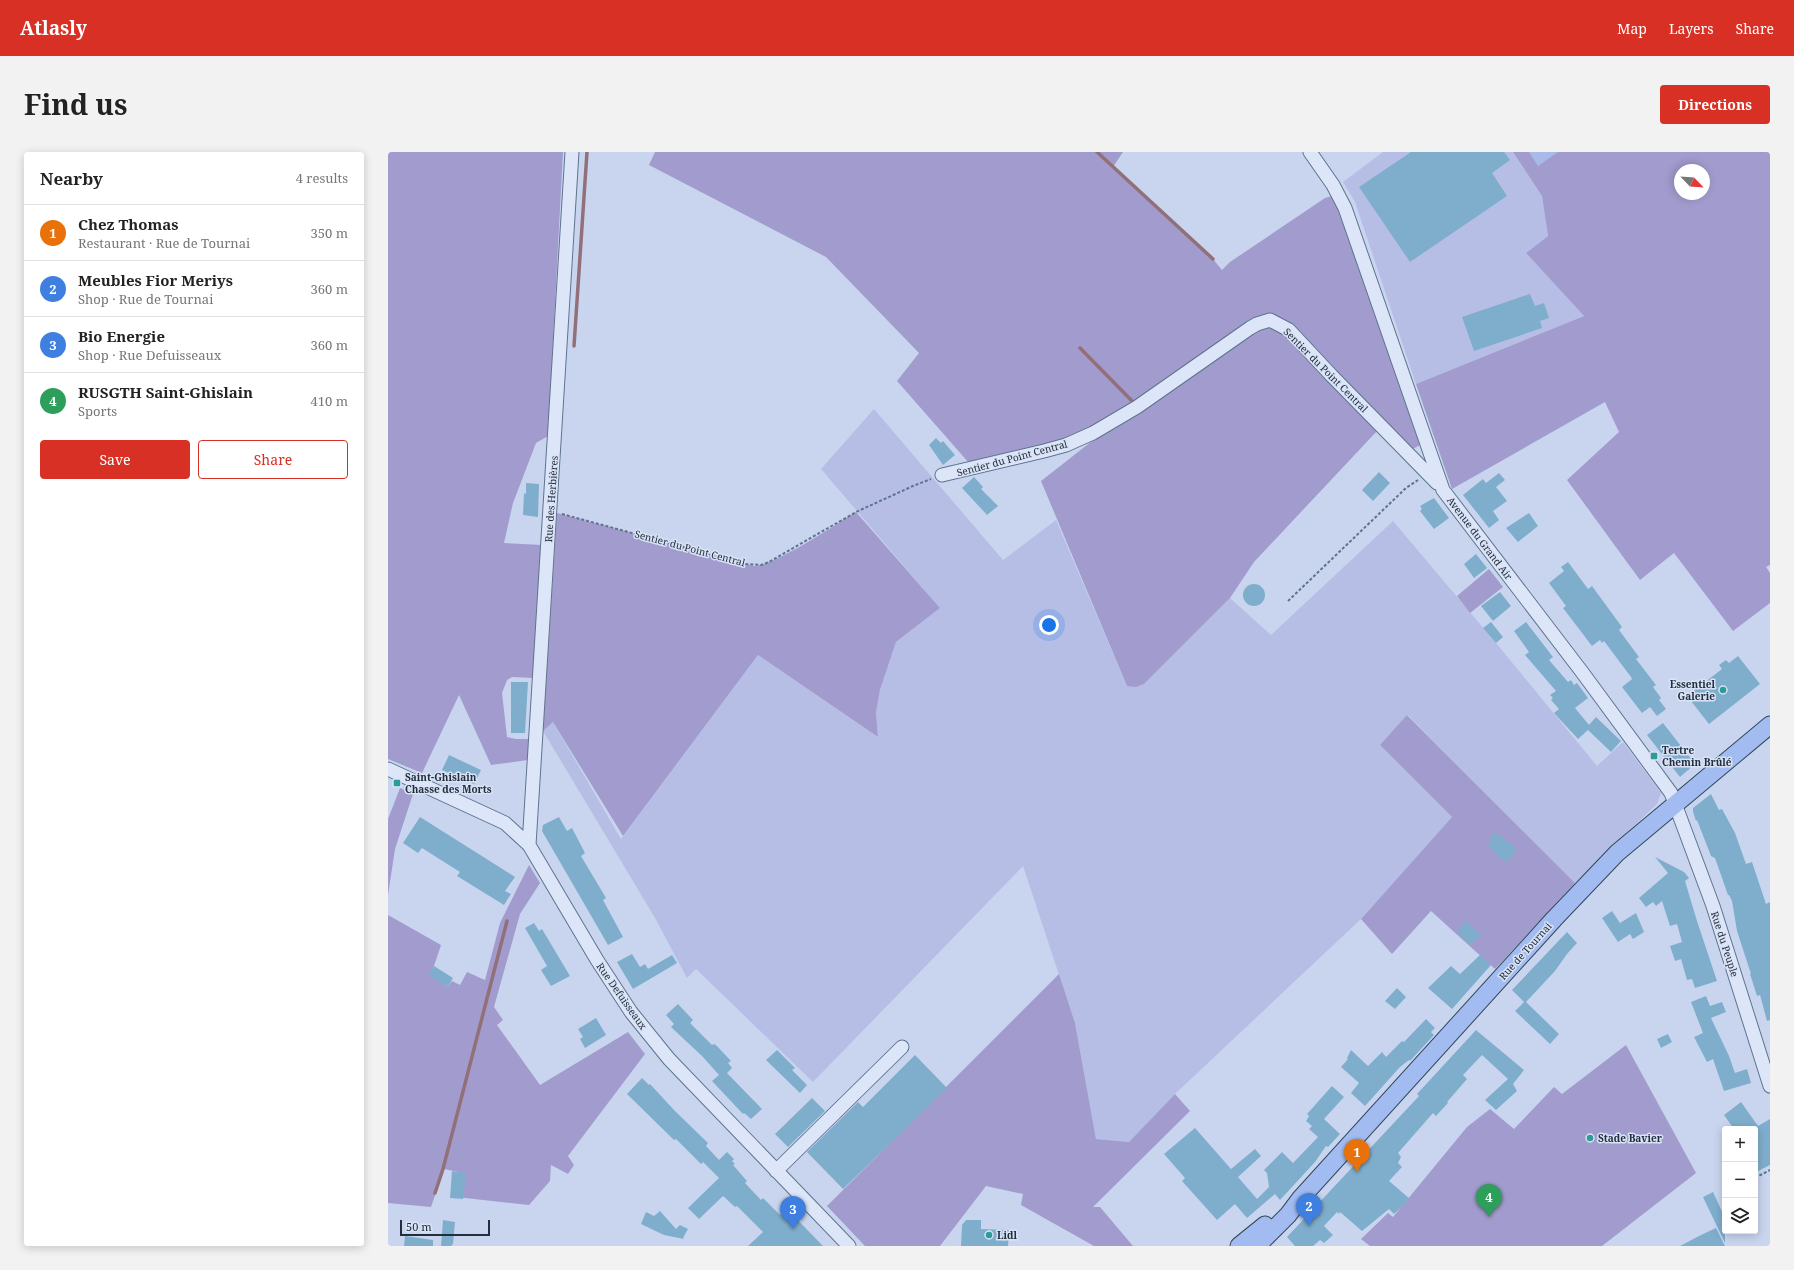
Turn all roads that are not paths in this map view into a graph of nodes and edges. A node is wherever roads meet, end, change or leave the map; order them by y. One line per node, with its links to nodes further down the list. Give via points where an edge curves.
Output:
1 (572, 152): 8 (street, Rue des Herbières)
2 (1310, 152): 4 (street, Avenue du Grand Air, via 1333,185 1345,208)
3 (942, 475): 4 (street, Sentier du Point Central, via 1044,451 1093,433 1137,407 1250,328 1270,320 1289,330)
4 (1444, 490): 7 (street, Avenue du Grand Air, via 1587,678)
5 (1770, 725): 7 (main road, Rue de Tournai)
6 (388, 769): 8 (street, Rue Defuisseaux, via 505,823)
7 (1676, 803): 10 (street, Rue du Peuple, via 1713,906); 12 (main road, Rue de Tournai, via 1617,854 1554,919)
8 (528, 846): 11 (street, Rue Defuisseaux, via 631,1012 668,1059)
9 (902, 1047): 11 (street)
10 (1770, 1086)
11 (776, 1171): 13 (street, Rue Defuisseaux)
12 (1300, 1199): 14 (main road, Rue de Tournai, via 1284,1207); 15 (main road, Rue de Tournai)
13 (849, 1246)
14 (1239, 1246)
15 (1258, 1246)

